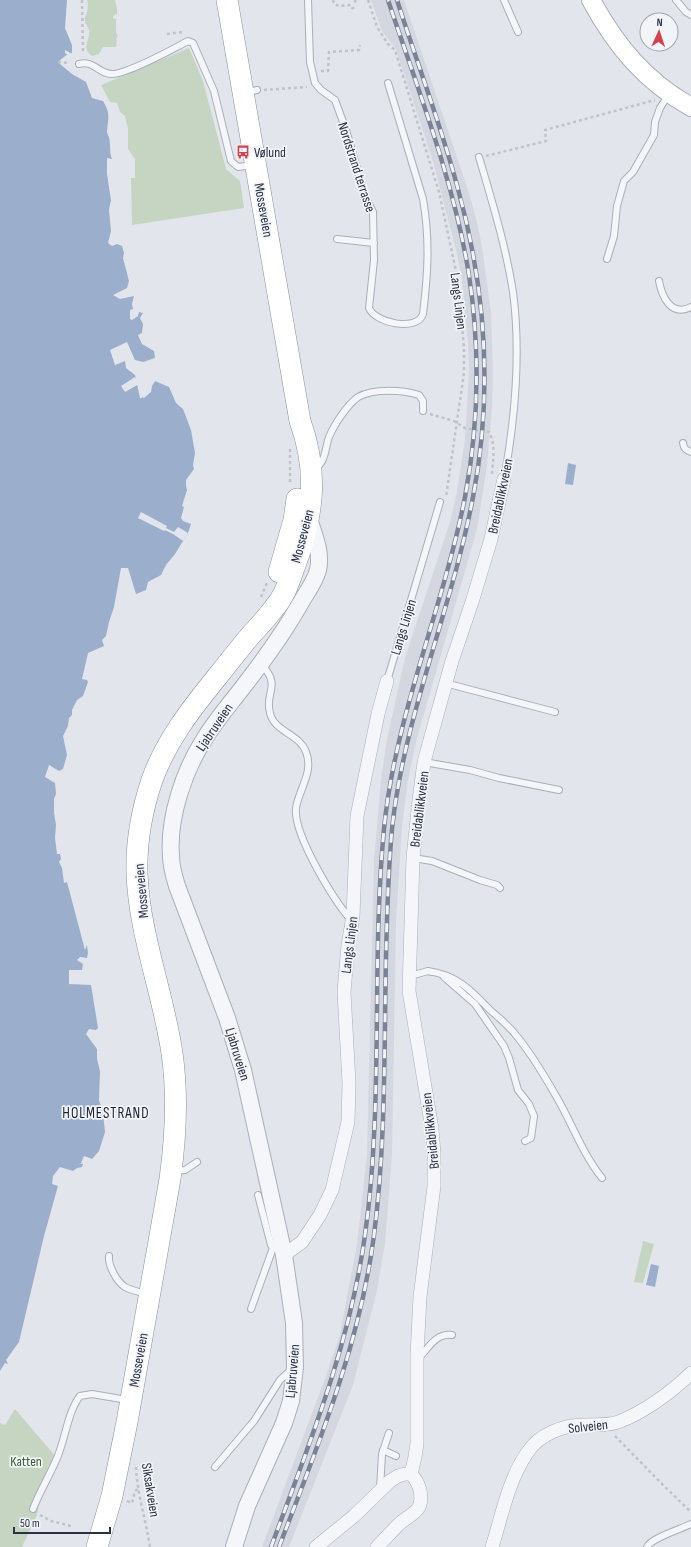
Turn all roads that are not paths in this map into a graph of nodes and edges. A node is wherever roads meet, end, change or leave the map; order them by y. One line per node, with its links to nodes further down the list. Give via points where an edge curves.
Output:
1 (227, 0): 13 (highway, Mosseveien, via 250,91)
2 (308, 0): 15 (lane, Nordstrand terrasse, via 312,72 315,83 335,100 365,196 373,212)
3 (504, 0): 7 (lane)
4 (591, 0): 10 (main road, via 607,28)
5 (676, 0): 6 (lane)
6 (691, 15)
7 (518, 32)
8 (80, 63): 13 (lane, via 95,66 103,73 114,74 146,63 188,41 193,43 214,92 230,161 238,167)
9 (388, 83): 15 (lane, Nordstrand terrasse, via 425,212 428,265 423,314 417,322 411,324 386,321 371,312 369,299)
10 (660, 97): 11 (main road); 16 (lane, via 654,135 633,172 624,181 617,206 614,236)
11 (691, 107)
12 (480, 157): 24 (lane, Breidablikkveien, via 505,254 515,309 516,351 510,448)
13 (256, 164): 20 (highway, Mosseveien)
14 (337, 239): 15 (lane)
15 (374, 243)
16 (607, 258)
17 (659, 281): 18 (lane, via 663,298 670,306 683,310)
18 (691, 307)
19 (423, 412): 23 (lane, via 423,402 419,395 410,392 384,391 360,396 334,425 324,458)
20 (300, 421): 23 (highway, Mosseveien); 27 (highway, Mosseveien, via 297,440 298,494 294,520)
21 (683, 443): 22 (lane, via 684,448)
22 (691, 452)
23 (312, 471): 26 (highway, Mosseveien)
24 (498, 478): 31 (street, Breidablikkveien, via 491,539)
25 (440, 502): 30 (lane, Langs Linjen)
26 (309, 519): 27 (highway, Mosseveien); 28 (street, Ljabruveien, via 317,545 319,564 316,576)
27 (296, 542): 28 (street, Ljabruveien, via 308,564); 42 (highway, Mosseveien, via 248,638 191,710 168,745 152,781 139,834 139,897 165,1012 175,1077 177,1113)
28 (306, 593): 29 (street, Ljabruveien, via 284,632)
29 (261, 664): 37 (lane, via 271,675 271,717 300,741 308,757 306,777 297,806 296,819 300,832 334,898); 45 (street, Ljabruveien, via 216,721 194,758 176,809 171,856 177,886 238,1052 252,1103)
30 (387, 681): 37 (street, Langs Linjen, via 376,721 357,816)
31 (445, 682): 32 (lane); 33 (street, Breidablikkveien)
32 (555, 712)
33 (424, 762): 34 (lane); 35 (street, Breidablikkveien)
34 (559, 790)
35 (413, 858): 36 (lane, via 432,861); 39 (street, Breidablikkveien)
36 (500, 888)
37 (352, 921): 45 (street, Langs Linjen, via 344,992 349,1083 348,1122 332,1190 320,1215 302,1242)
38 (428, 971): 39 (lane); 40 (lane, via 446,978 475,1004 504,1046 518,1090 529,1104 534,1116 531,1138); 43 (lane, via 449,976 464,985 515,1034 556,1095 588,1159)
39 (408, 976): 50 (street, Breidablikkveien, via 434,1153 434,1186 420,1297)
40 (525, 1141)
41 (197, 1162): 42 (lane, via 185,1170)
42 (171, 1172): 47 (highway, Mosseveien)
43 (602, 1178)
44 (258, 1195): 45 (lane, via 268,1236)
45 (280, 1249): 48 (lane); 51 (street, Ljabruveien, via 294,1323)
46 (109, 1256): 47 (lane, via 110,1266 125,1287)
47 (150, 1295): 53 (highway, Mosseveien)
48 (251, 1309)
49 (452, 1335): 50 (lane, via 439,1337)
50 (417, 1360): 58 (street, Breidablikkveien, via 417,1443)
51 (295, 1366): 57 (lane, via 280,1380 254,1421); 64 (street, Ljabruveien, via 288,1412 247,1506)
52 (691, 1373): 62 (street, Solveien, via 660,1399 629,1417 611,1424 584,1424 559,1429 546,1435 528,1451 513,1478)
53 (130, 1401): 60 (lane, via 92,1394 80,1396 74,1406 57,1458); 63 (highway, Mosseveien, via 112,1496)
54 (390, 1433): 55 (lane)
55 (383, 1450): 56 (lane); 59 (lane)
56 (396, 1456)
57 (215, 1467)
58 (411, 1474): 59 (street, via 398,1476); 66 (street, via 419,1489 419,1508)
59 (380, 1491): 65 (street)
60 (33, 1509)
61 (691, 1524): 67 (lane, via 654,1540)
62 (494, 1546)
63 (97, 1547)
64 (234, 1547)
65 (316, 1547)
66 (377, 1547)
67 (647, 1547)

